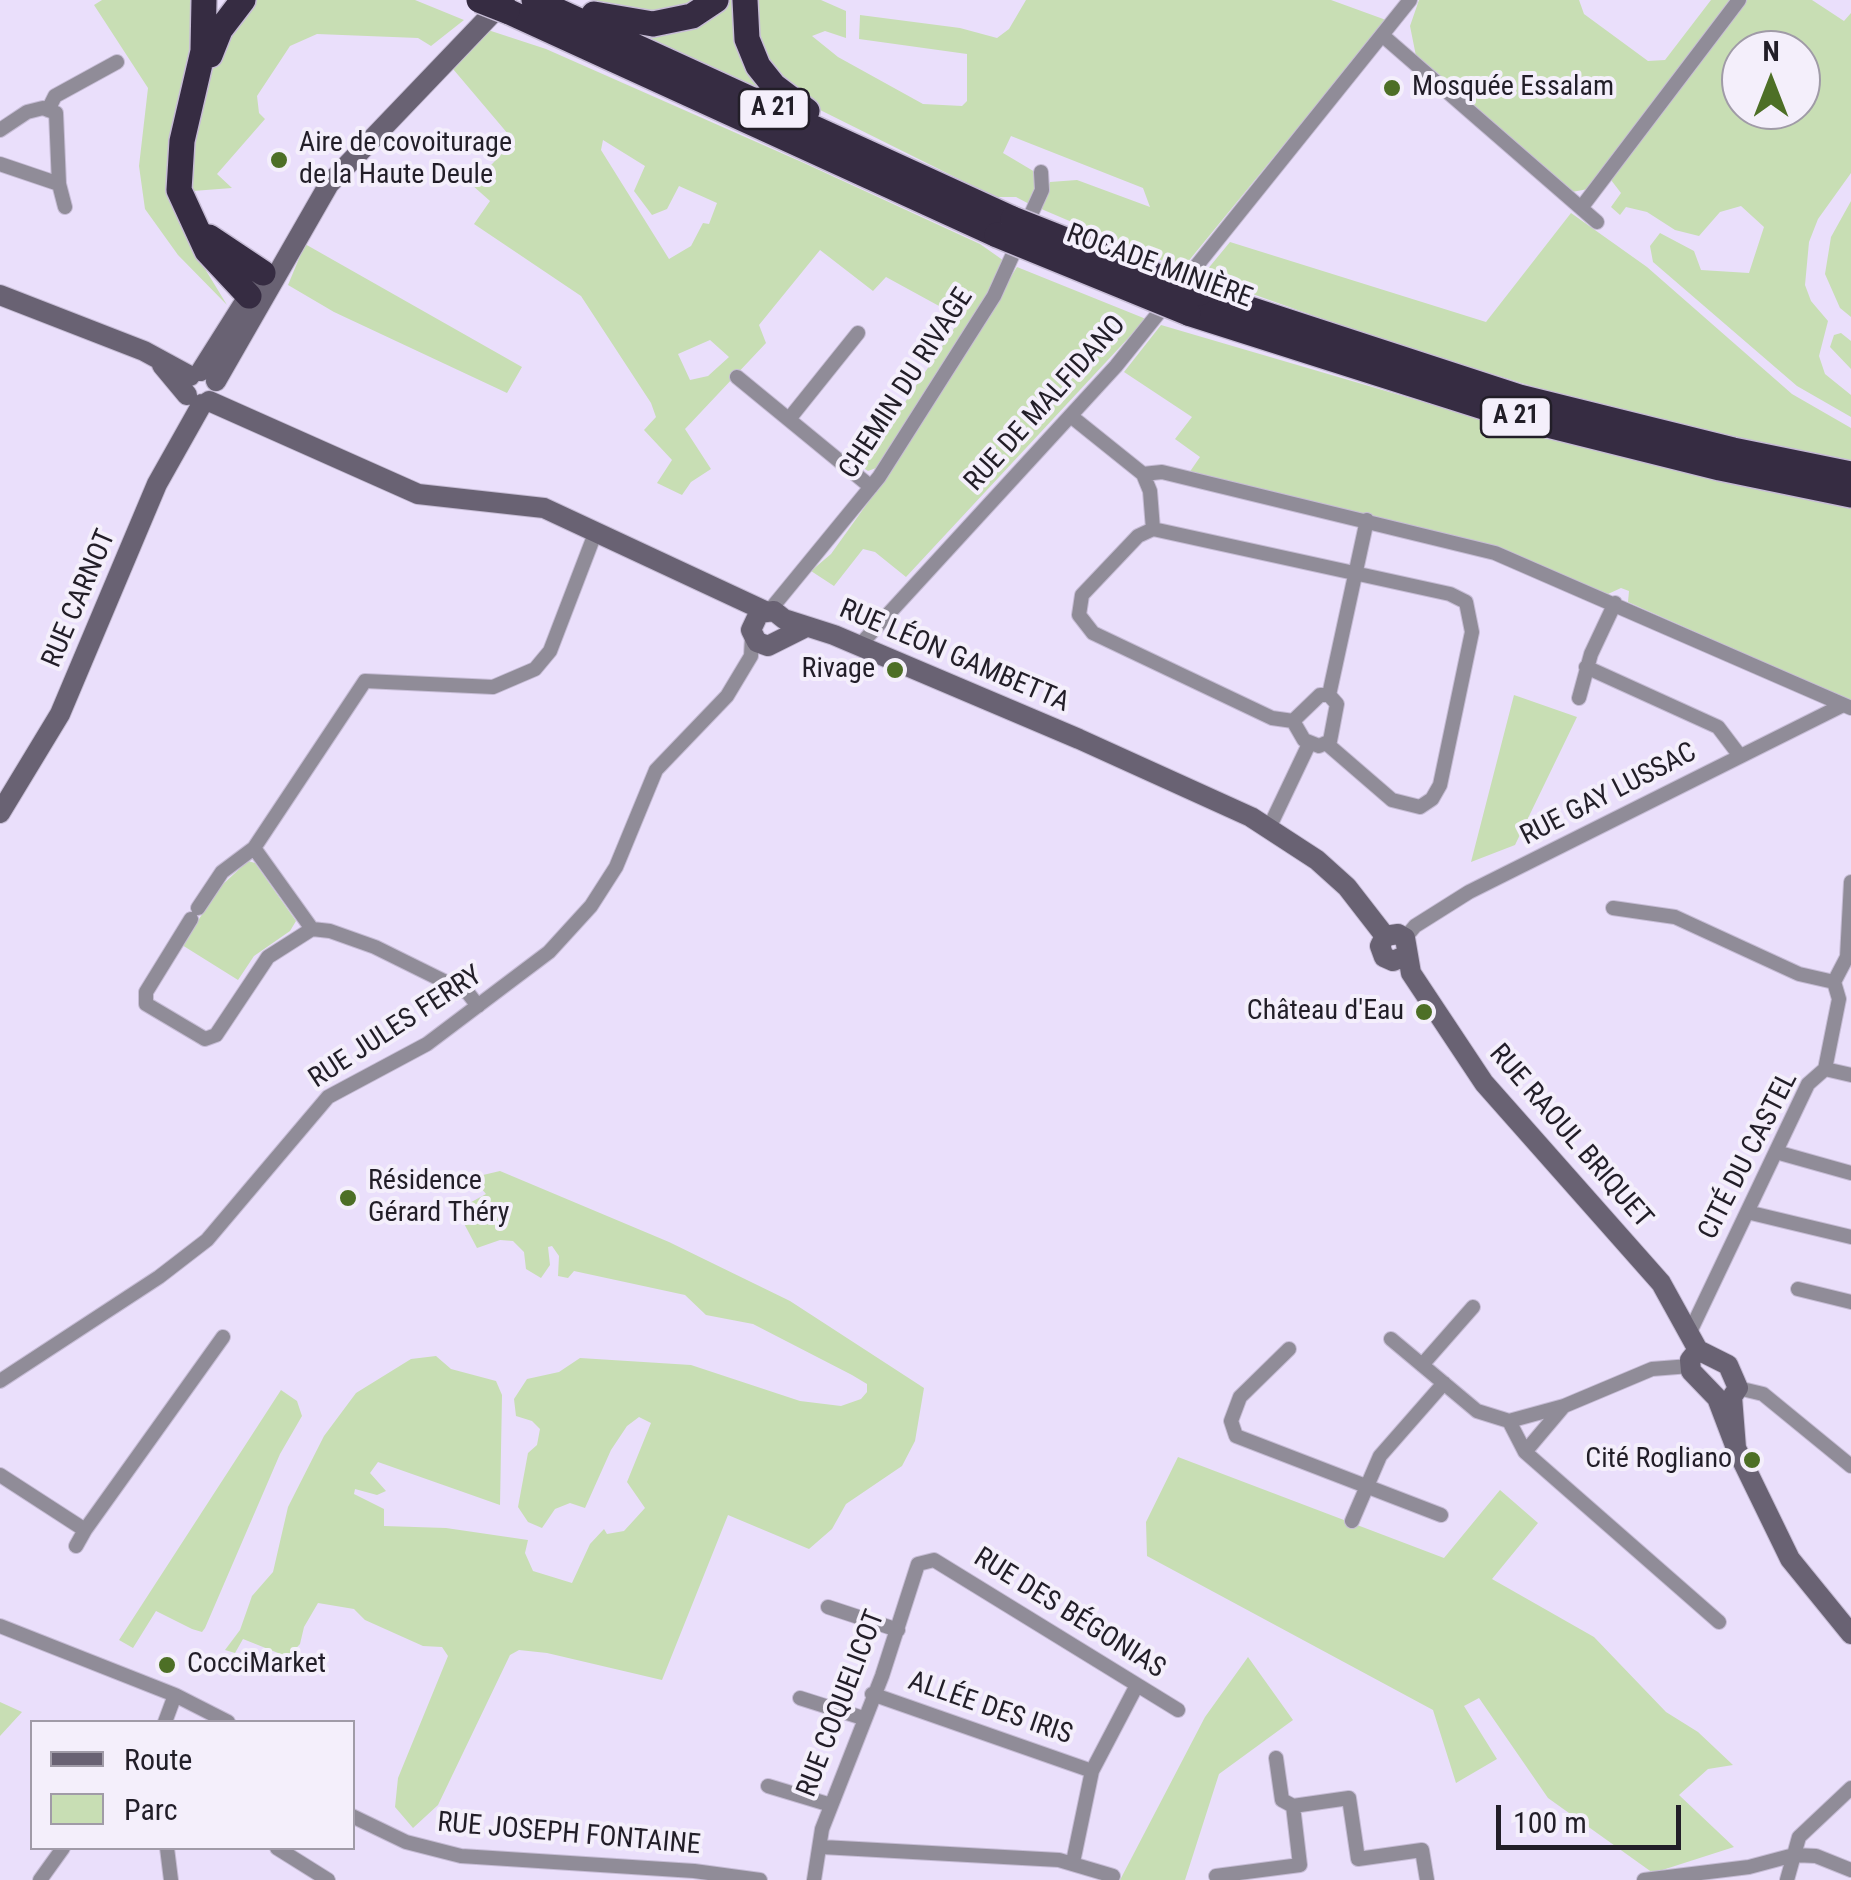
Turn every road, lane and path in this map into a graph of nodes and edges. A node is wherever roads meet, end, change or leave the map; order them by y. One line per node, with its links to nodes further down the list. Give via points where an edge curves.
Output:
1 (204, 0): 25 (highway, via 179,190 206,251)
2 (243, 0): 23 (highway, via 212,49 186,174 208,236)
3 (479, 0): 10 (highway, ROCADE MINIÈRE / A 21, bridge)
4 (534, 0): 15 (highway, ROCADE MINIÈRE / A 21)
5 (543, 0): 6 (highway, via 654,24 692,16)
6 (716, 0)
7 (745, 0): 15 (highway, via 747,39 765,76 798,106)
8 (1410, 0): 11 (street, RUE DE MALFIDANO)
9 (1739, 0): 20 (street)
10 (501, 4): 22 (highway, ROCADE MINIÈRE / A 21); 23 (main road, via 322,177); 25 (main road, via 330,184)
11 (1382, 35): 20 (street); 30 (street, RUE DE MALFIDANO)
12 (117, 62): 13 (street, via 55,96)
13 (48, 110): 14 (street, via 27,112); 18 (street, via 60,123)
14 (0, 130)
15 (882, 160): 22 (highway, ROCADE MINIÈRE / A 21)
16 (0, 164): 18 (street)
17 (1041, 172): 34 (street, CHEMIN DU RIVAGE, via 1042,190 1003,280)
18 (59, 184): 19 (street)
19 (65, 207)
20 (1580, 208): 21 (street)
21 (1596, 222)
22 (1006, 227): 26 (highway, ROCADE MINIÈRE / A 21, bridge)
23 (263, 273): 25 (main road)
24 (0, 295): 29 (main road, RUE LÉON GAMBETTA, via 144,351)
25 (255, 300): 29 (main road); 29 (main road, via 239,342)
26 (1194, 303): 33 (highway, ROCADE MINIÈRE / A 21, via 1518,397); 35 (highway, ROCADE MINIÈRE / A 21, via 1512,416)
27 (858, 333): 31 (street)
28 (738, 377): 31 (street)
29 (206, 391): 38 (main road, RUE LÉON GAMBETTA, via 418,494 536,506); 52 (main road, RUE CARNOT, via 157,484 60,714)
30 (1072, 417): 32 (street); 42 (street, RUE DE MALFIDANO)
31 (789, 419): 34 (street)
32 (1143, 474): 36 (street, via 1162,472); 37 (street)
33 (1851, 474)
34 (871, 487): 41 (street, CHEMIN DU RIVAGE)
35 (1851, 495)
36 (1367, 520): 39 (street); 40 (street, via 1495,554)
37 (1153, 529): 39 (street); 47 (street, via 1082,594 1084,627 1272,718)
38 (596, 530): 41 (main road, RUE LÉON GAMBETTA, via 741,596); 54 (street, via 554,641 536,670 493,688 365,681)
39 (1355, 576): 44 (street); 49 (street, via 1450,594 1466,602 1472,632 1432,799 1420,807 1392,800)
40 (1615, 602): 43 (street); 46 (street)
41 (768, 626): 42 (main road, RUE LÉON GAMBETTA, via 806,626); 60 (street, RUE JULES FERRY, via 706,722 656,770 616,867 591,906 549,952)
42 (859, 646): 48 (main road, RUE LÉON GAMBETTA)
43 (1586, 668): 45 (street); 51 (street, via 1718,728)
44 (1329, 695): 47 (street); 49 (street, via 1337,704)
45 (1578, 698)
46 (1847, 706): 51 (street, RUE GAY LUSSAC)
47 (1293, 721): 50 (street)
48 (1079, 739): 53 (main road, RUE RAOUL BRIQUET)
49 (1326, 743): 50 (street)
50 (1309, 744): 53 (street)
51 (1740, 756): 58 (street, RUE GAY LUSSAC, via 1469,892 1414,926)
52 (0, 812)
53 (1269, 828): 58 (main road, RUE RAOUL BRIQUET, via 1347,887)
54 (254, 848): 57 (street); 57 (street, via 222,872 146,992 146,1004 205,1039 216,1036 268,956)
55 (1851, 882): 59 (street, CITÉ DU CASTEL, via 1847,957)
56 (1612, 908): 59 (street, via 1675,917 1800,974)
57 (312, 929): 60 (street, via 375,947 468,993)
58 (1398, 944): 73 (main road, RUE RAOUL BRIQUET, via 1463,1056 1661,1283)
59 (1834, 982): 61 (street, CITÉ DU CASTEL, via 1839,999)
60 (478, 1006): 75 (street, RUE JULES FERRY, via 409,1055 328,1096 207,1240)
61 (1824, 1070): 62 (street); 63 (street, CITÉ DU CASTEL, via 1808,1084)
62 (1851, 1075)
63 (1776, 1152): 64 (street); 65 (street, CITÉ DU CASTEL)
64 (1851, 1173)
65 (1747, 1212): 66 (street); 73 (street, CITÉ DU CASTEL)
66 (1851, 1237)
67 (1798, 1289): 68 (street)
68 (1851, 1302)
69 (1473, 1308): 74 (street)
70 (223, 1336): 86 (street)
71 (1392, 1339): 74 (street)
72 (1288, 1349): 83 (street, via 1240,1397 1232,1431)
73 (1692, 1350): 77 (main road, RUE RAOUL BRIQUET, via 1698,1383); 77 (main road, RUE RAOUL BRIQUET, via 1728,1365); 78 (street)
74 (1422, 1365): 76 (street)
75 (0, 1382)
76 (1444, 1383): 79 (street, via 1476,1411); 83 (street, via 1380,1456)
77 (1729, 1394): 81 (street, via 1764,1394); 93 (main road, via 1736,1448 1790,1559)
78 (1564, 1406): 79 (street); 80 (street)
79 (1509, 1420): 80 (street)
80 (1525, 1452): 90 (street)
81 (1851, 1466)
82 (0, 1475): 86 (street)
83 (1366, 1486): 84 (street); 85 (street)
84 (1441, 1515)
85 (1352, 1520)
86 (85, 1530): 87 (street)
87 (76, 1546)
88 (934, 1560): 92 (street, RUE COQUELICOT, via 918,1564 912,1574); 94 (street, RUE DES BÉGONIAS)
89 (828, 1606): 92 (street)
90 (1718, 1622)
91 (0, 1626): 96 (street)
92 (898, 1630): 95 (street, RUE COQUELICOT)
93 (1851, 1634)
94 (1137, 1685): 98 (street, RUE DES BÉGONIAS); 103 (street)
95 (872, 1694): 99 (street, RUE COQUELICOT); 103 (street, ALLÉE DES IRIS)
96 (175, 1695): 100 (street); 101 (street)
97 (800, 1698): 99 (street)
98 (1178, 1710)
99 (862, 1718): 106 (street, RUE COQUELICOT)
100 (166, 1720)
101 (224, 1720)
102 (1276, 1758): 107 (street, via 1282,1800)
103 (1092, 1771): 114 (street)
104 (768, 1786): 106 (street)
105 (1851, 1788): 113 (street, via 1799,1837)
106 (831, 1805): 109 (street, RUE COQUELICOT)
107 (1292, 1806): 117 (street, via 1300,1865); 123 (street, via 1349,1798 1358,1858 1422,1850)
108 (355, 1817): 121 (street, RUE JOSEPH FONTAINE, via 406,1842 460,1856)
109 (822, 1847): 114 (street); 122 (street, RUE COQUELICOT)
110 (61, 1850): 118 (street)
111 (166, 1850): 119 (street)
112 (280, 1850): 120 (street)
113 (1794, 1855): 115 (street); 124 (street); 125 (street)
114 (1074, 1862): 116 (street)
115 (1851, 1870)
116 (1112, 1876)
117 (1216, 1876)
118 (40, 1880)
119 (171, 1880)
120 (328, 1880)
121 (760, 1880)
122 (814, 1880)
123 (1427, 1880)
124 (1644, 1880)
125 (1787, 1880)

